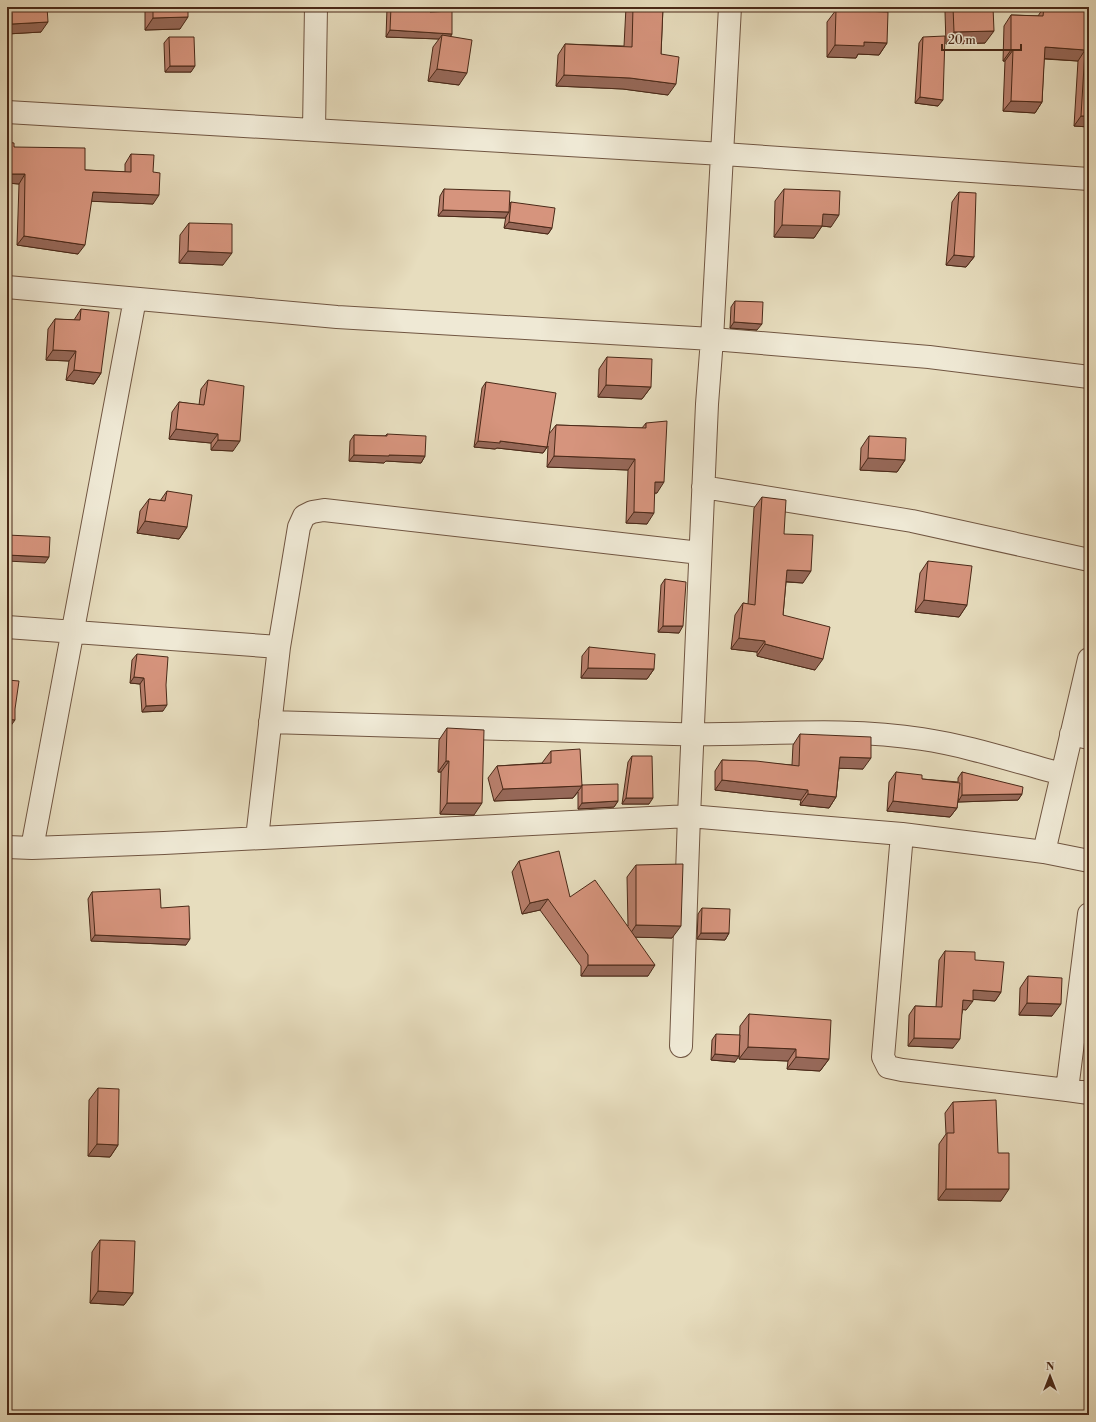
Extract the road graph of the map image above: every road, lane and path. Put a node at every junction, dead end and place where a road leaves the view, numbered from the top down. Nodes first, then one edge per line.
1 (316, 7) edge
2 (730, 7) edge
3 (7, 112) edge
4 (314, 129) junction
5 (723, 154) junction
6 (1089, 179) edge
7 (7, 287) edge
8 (135, 298) junction
9 (712, 339) junction
10 (1089, 377) edge
11 (703, 487) junction
12 (700, 553) junction
13 (1089, 560) edge
14 (7, 627) edge
15 (73, 632) junction
16 (279, 647) junction
17 (1089, 659) edge
18 (270, 722) junction
19 (693, 734) junction
20 (1080, 736) edge
21 (1062, 774) junction
22 (689, 816) junction
23 (902, 834) junction
24 (257, 838) junction
25 (7, 847) edge
26 (32, 848) junction
27 (1044, 852) junction
28 (1089, 861) edge
29 (1089, 914) edge
30 (681, 1046) dead end
31 (1067, 1090) junction
32 (1089, 1093) edge

1 - 4 street
2 - 5 street
3 - 4 street
4 - 5 street
5 - 6 street
5 - 9 street
7 - 8 street
8 - 9 street
8 - 15 street
9 - 10 street
9 - 11 street
11 - 12 street
11 - 13 street
12 - 16 street
12 - 19 street
14 - 15 street
15 - 16 street
15 - 26 street
16 - 18 street
17 - 20 street
18 - 19 street
18 - 24 street
19 - 21 street
19 - 22 street
20 - 21 street
21 - 27 street
22 - 23 street
22 - 24 street
22 - 30 street
23 - 27 street
23 - 31 street
24 - 26 street
25 - 26 street
27 - 28 street
29 - 31 street
31 - 32 street

